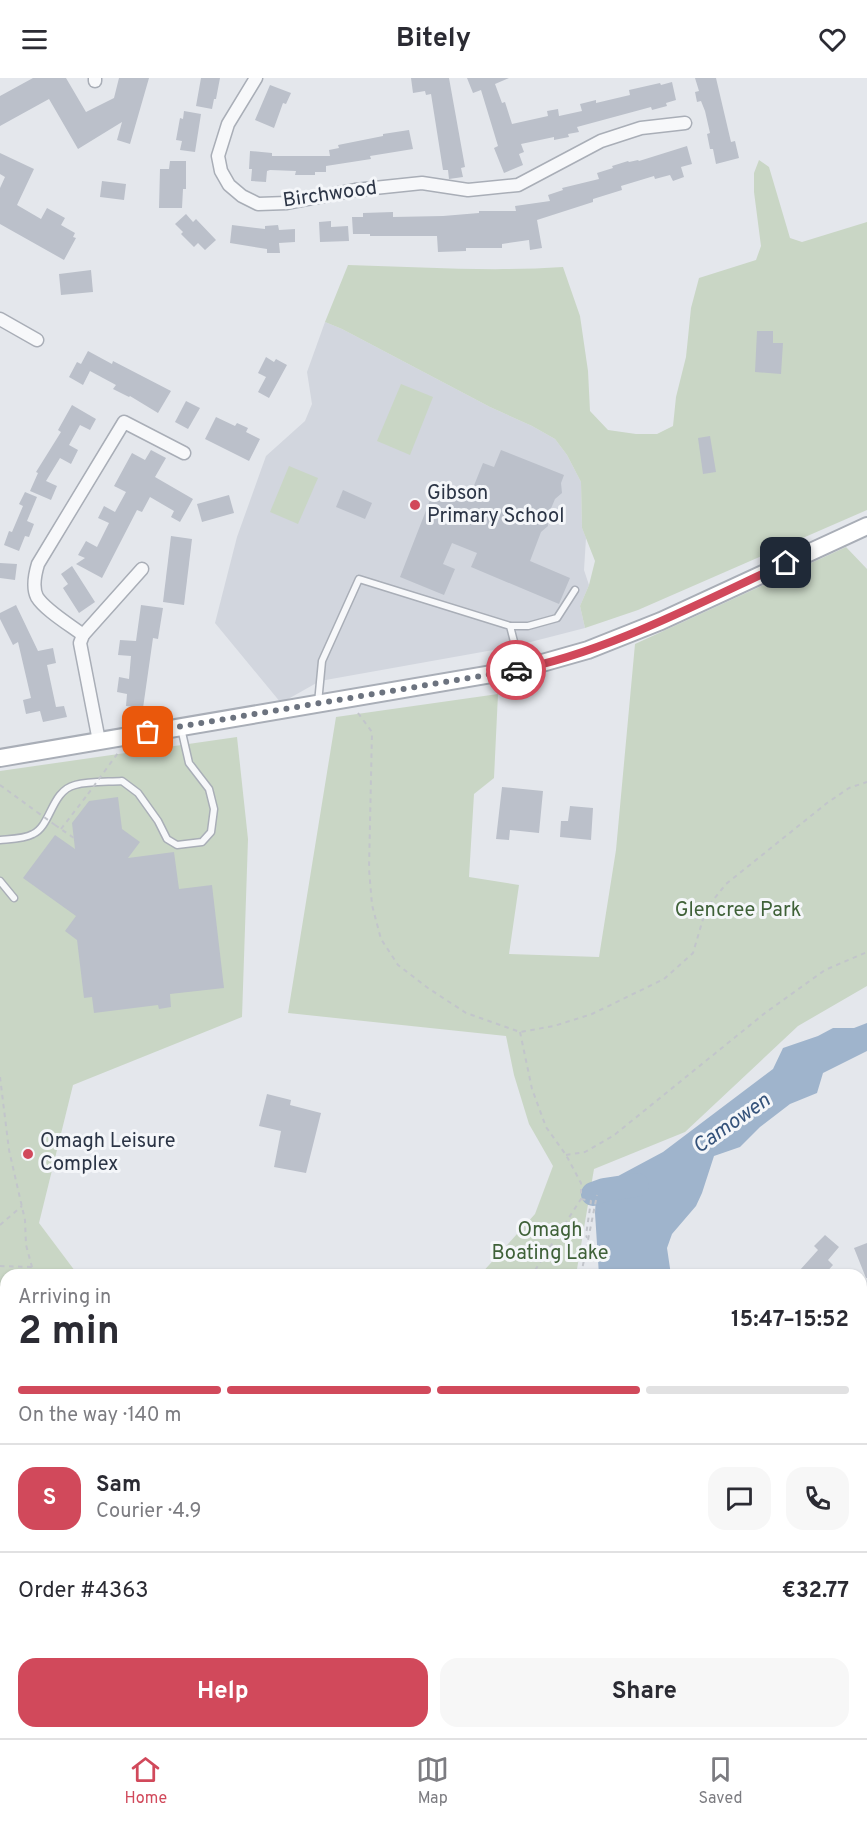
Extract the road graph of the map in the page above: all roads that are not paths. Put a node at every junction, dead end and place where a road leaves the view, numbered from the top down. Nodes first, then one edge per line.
1 (256, 78) edge
2 (685, 123) dead end
3 (0, 320) edge
4 (37, 340) dead end
5 (184, 453) dead end
6 (867, 527) edge
7 (142, 569) dead end
8 (575, 590) dead end
9 (510, 626) junction
10 (82, 635) junction
11 (521, 669) junction
12 (318, 704) junction
13 (180, 727) junction
14 (99, 741) junction
15 (0, 758) edge
16 (0, 840) edge
17 (0, 881) edge
18 (14, 898) dead end

1 - 2 street, Birchwood
3 - 4 street
5 - 10 street
6 - 11 street
7 - 10 street
8 - 9 lane
9 - 11 lane
9 - 12 lane
10 - 14 street
11 - 12 street
12 - 13 street
13 - 14 street
13 - 16 lane
14 - 15 street
17 - 18 lane

